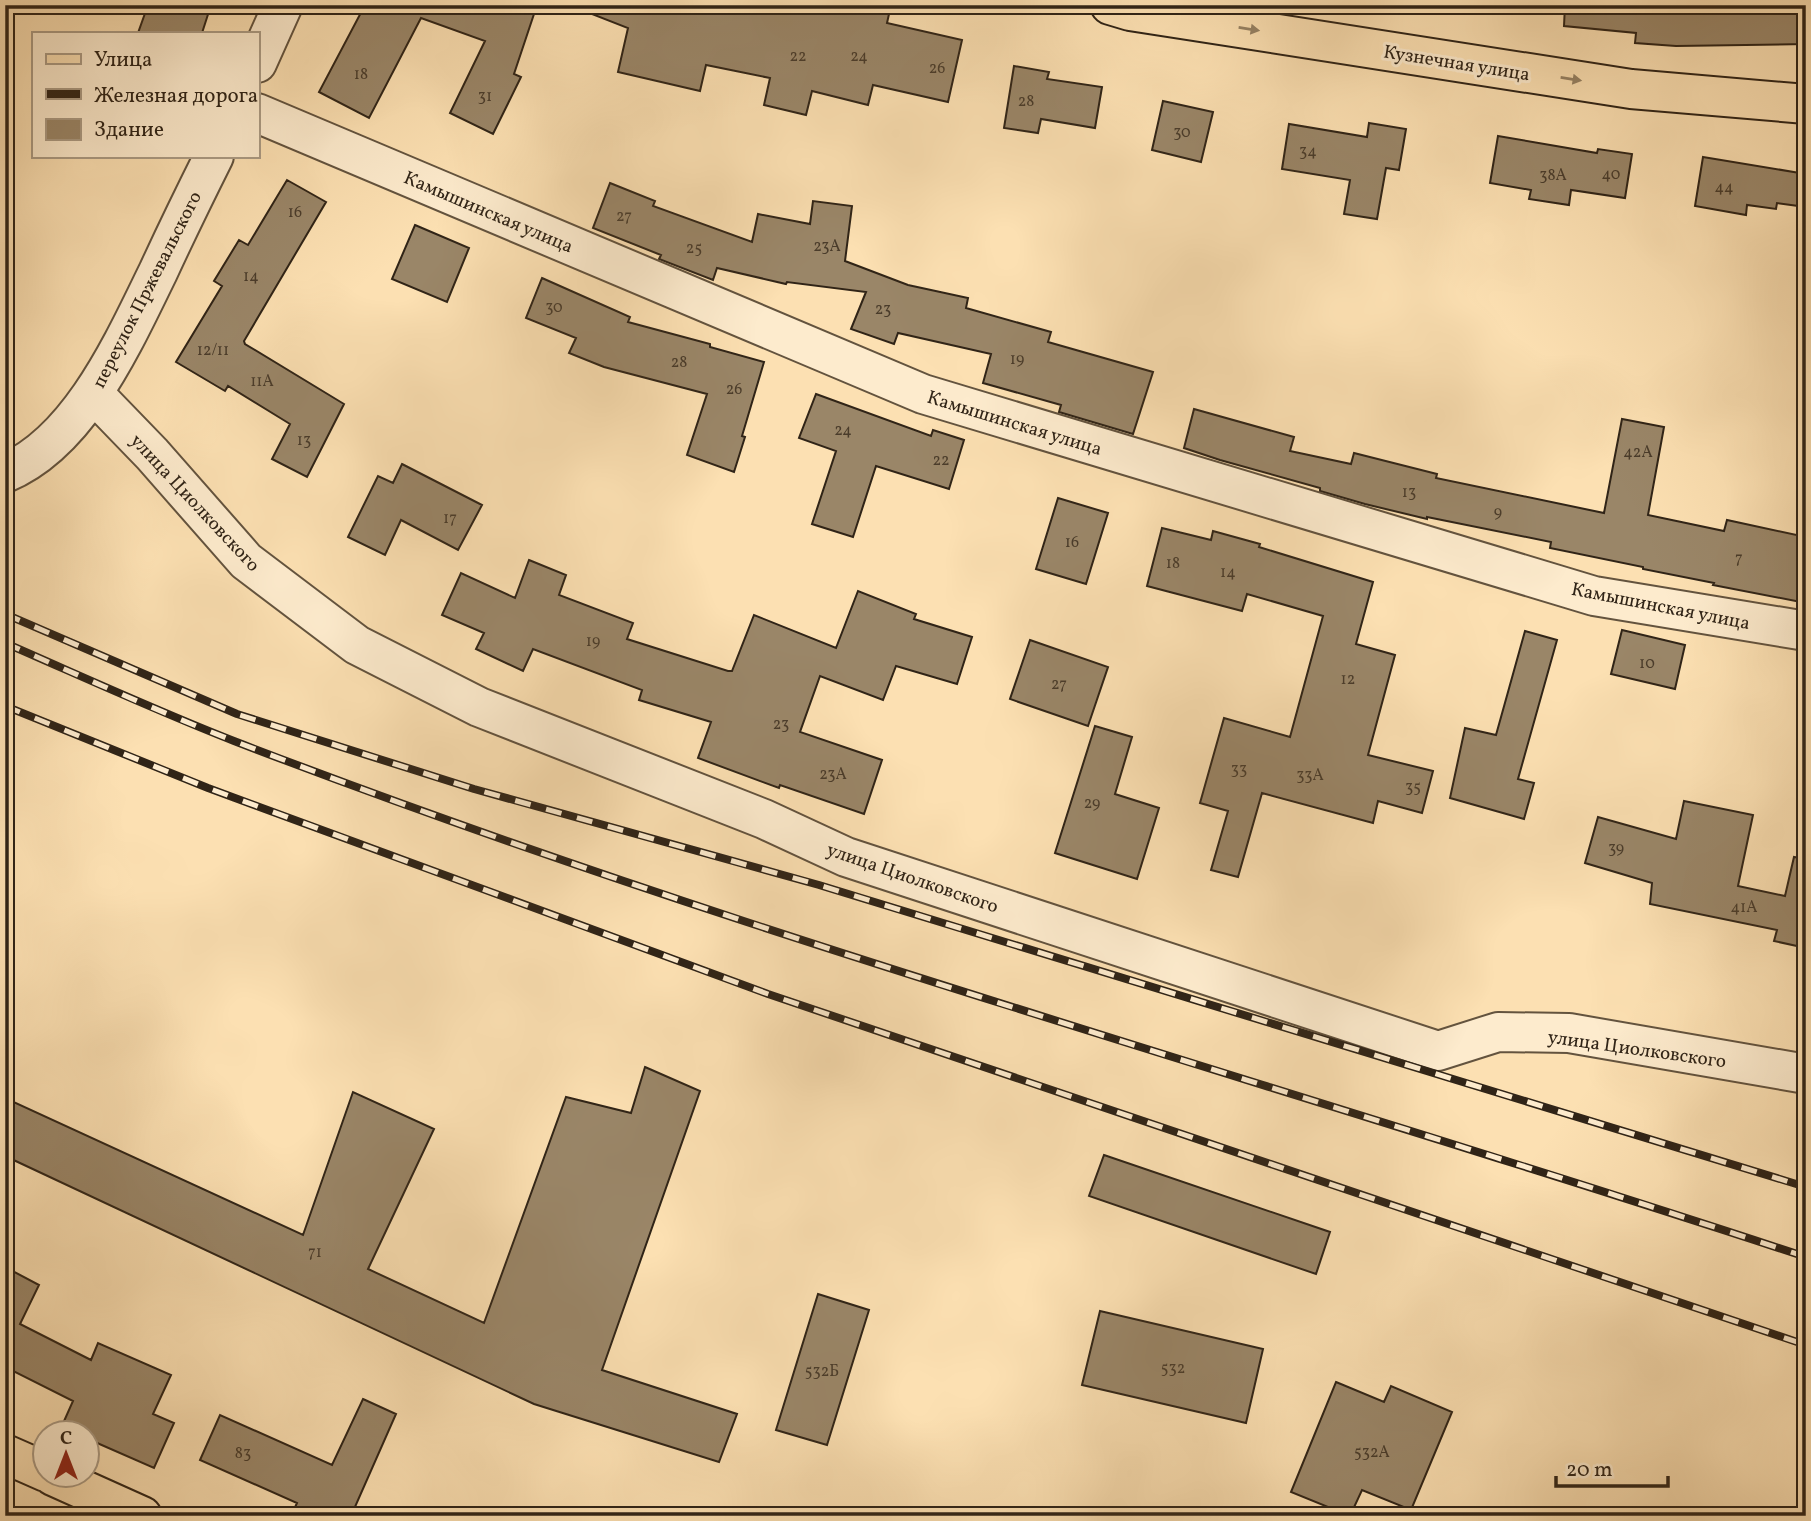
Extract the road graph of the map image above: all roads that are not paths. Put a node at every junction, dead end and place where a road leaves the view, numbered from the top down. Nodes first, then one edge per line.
1 (283, 5) edge
2 (1110, 5) edge
3 (259, 59) edge
4 (1806, 104) edge
5 (259, 114) edge
6 (213, 158) edge
7 (93, 393) junction
8 (7, 473) edge
9 (1806, 631) edge
10 (1806, 1074) edge
11 (5, 1454) edge
12 (32, 1466) edge
13 (86, 1490) edge
14 (142, 1516) edge

1 - 3 street
2 -> 4 main road, Кузнечная улица
5 - 9 street, Камышинская улица
6 - 7 street, переулок Пржевальского
7 - 8 street, переулок Пржевальского
7 - 10 street, улица Циолковского
11 - 12 main road
13 - 14 main road

